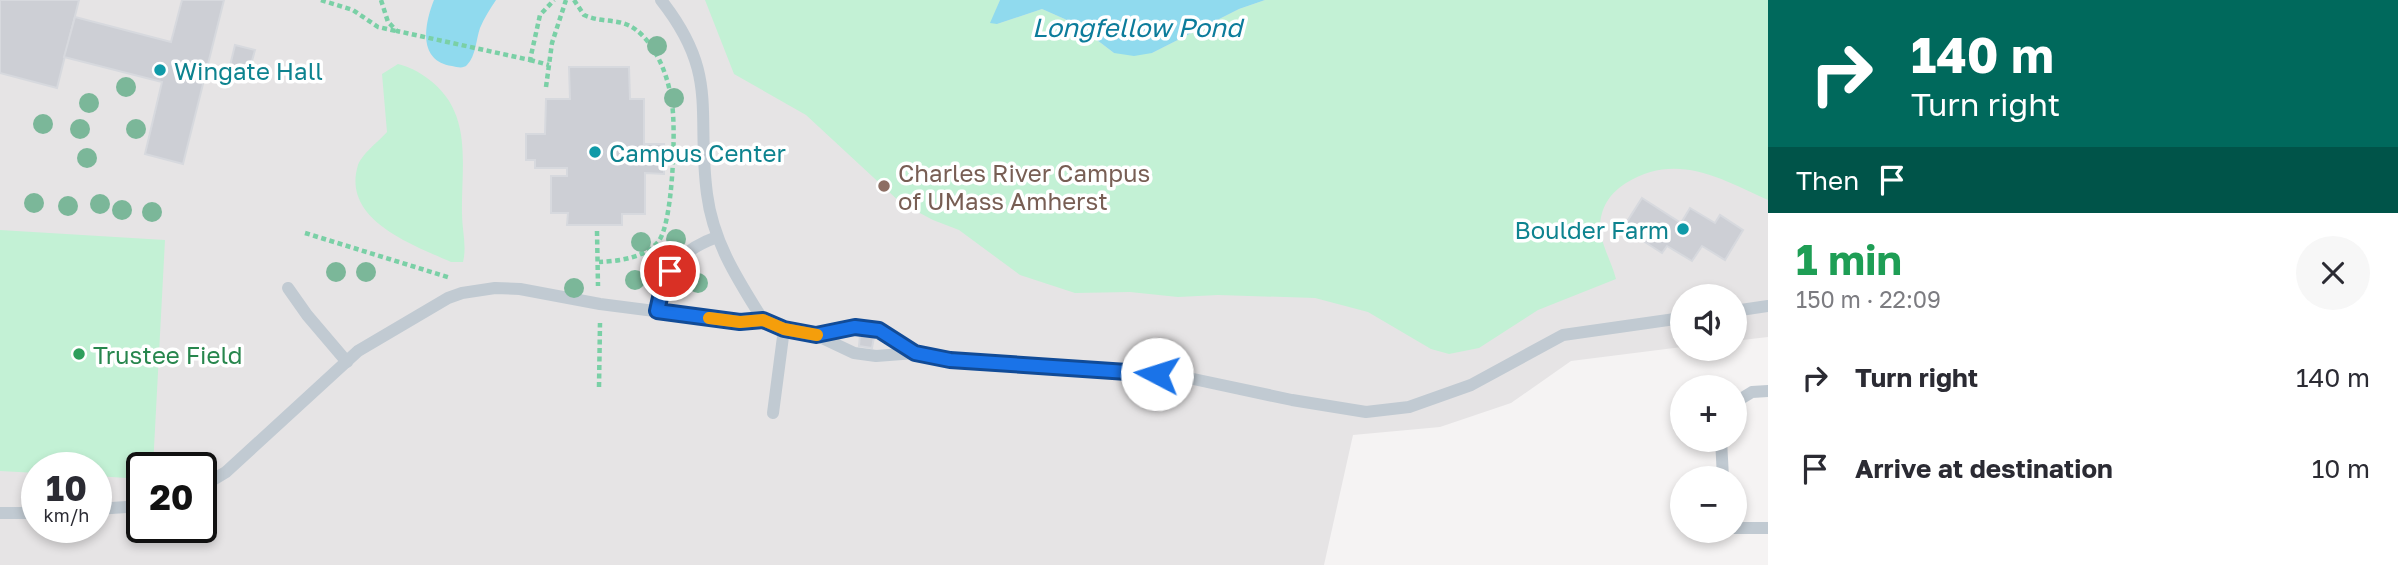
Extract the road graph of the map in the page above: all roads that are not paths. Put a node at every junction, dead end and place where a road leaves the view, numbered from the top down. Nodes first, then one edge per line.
1 (661, 0) edge
2 (718, 237) junction
3 (288, 288) dead end
4 (1768, 306) edge
5 (1747, 309) edge
6 (657, 311) junction
7 (763, 320) junction
8 (1670, 320) edge
9 (784, 329) junction
10 (816, 335) junction
11 (915, 353) junction
12 (347, 362) junction
13 (1768, 391) edge
14 (1747, 395) edge
15 (773, 413) dead end
16 (217, 477) edge
17 (0, 513) edge
18 (21, 513) edge
19 (1747, 528) edge
20 (1768, 528) edge

1 - 2 lane
2 - 6 lane
2 - 7 lane
3 - 12 lane
4 - 5 lane
6 - 7 lane
6 - 12 lane
7 - 9 lane
8 - 11 lane
9 - 10 lane
9 - 15 lane
10 - 11 lane
10 - 11 lane
12 - 16 lane
13 - 14 lane
17 - 18 lane
19 - 20 lane

